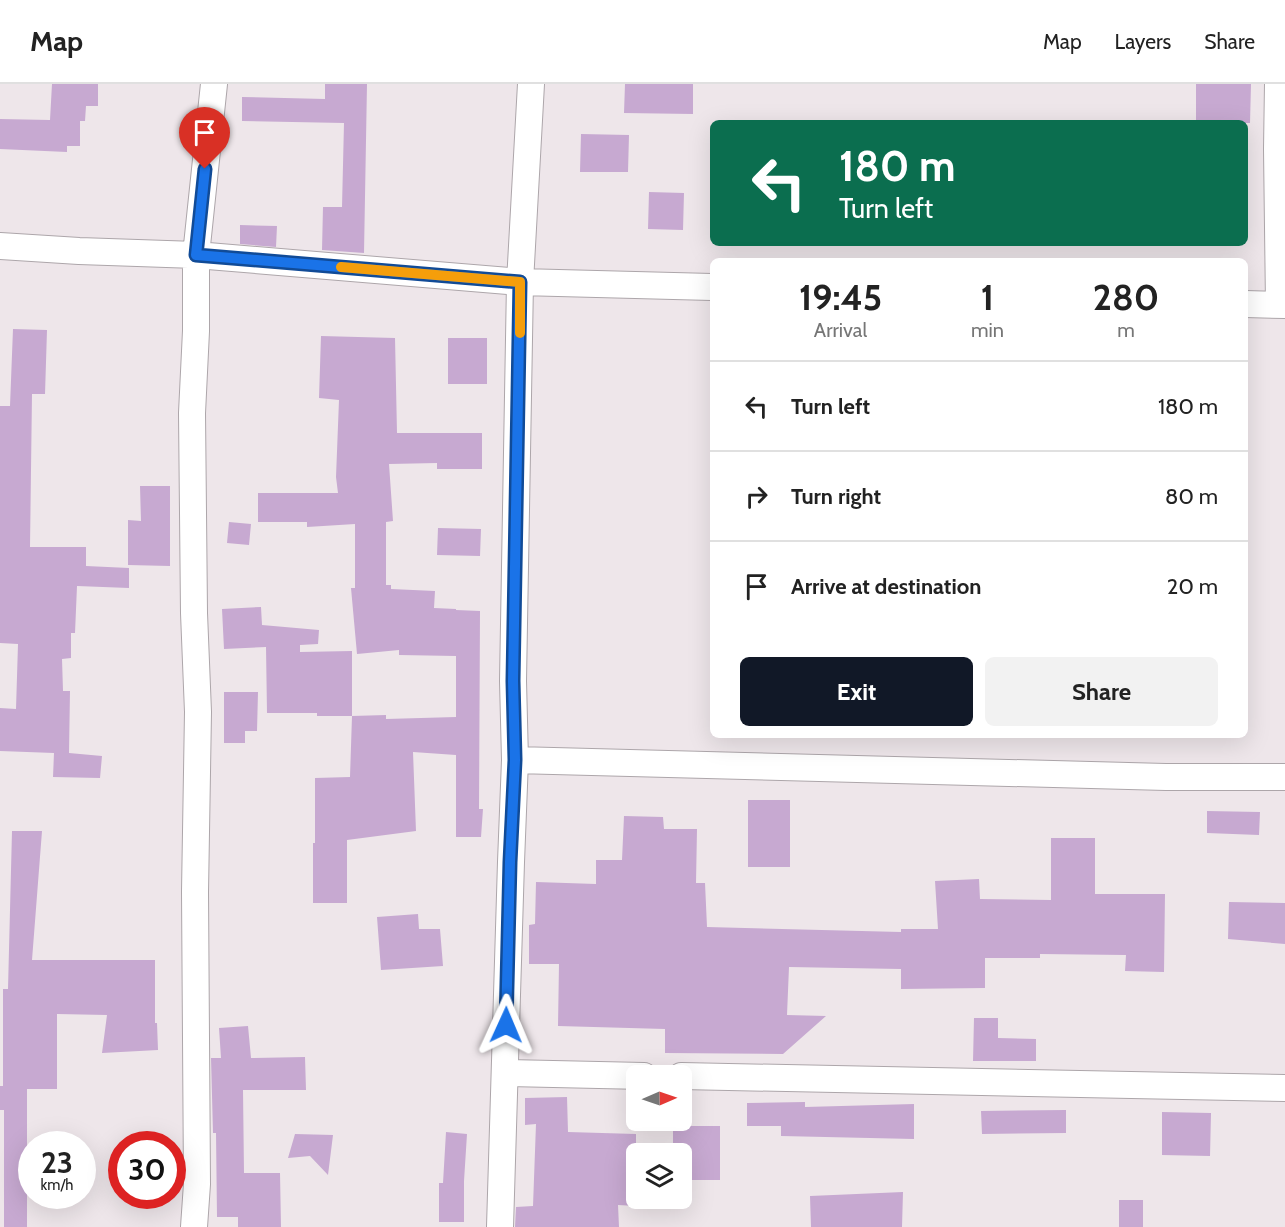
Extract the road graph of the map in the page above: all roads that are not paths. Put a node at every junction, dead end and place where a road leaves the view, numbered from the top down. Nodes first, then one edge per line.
1 (214, 84) edge
2 (531, 84) edge
3 (1278, 84) edge
4 (0, 246) edge
5 (196, 255) junction
6 (520, 282) junction
7 (710, 287) edge
8 (1248, 303) edge
9 (1282, 305) edge
10 (515, 760) junction
11 (1285, 777) edge
12 (505, 1073) junction
13 (626, 1076) edge
14 (692, 1076) edge
15 (1285, 1088) edge
16 (194, 1227) edge
17 (500, 1227) edge

1 - 5 street
2 - 6 street
3 - 9 street
4 - 5 street
5 - 6 street
5 - 16 street
6 - 7 street
6 - 10 street
8 - 9 street
10 - 11 street
10 - 12 street
12 - 13 street
12 - 17 street
14 - 15 street

